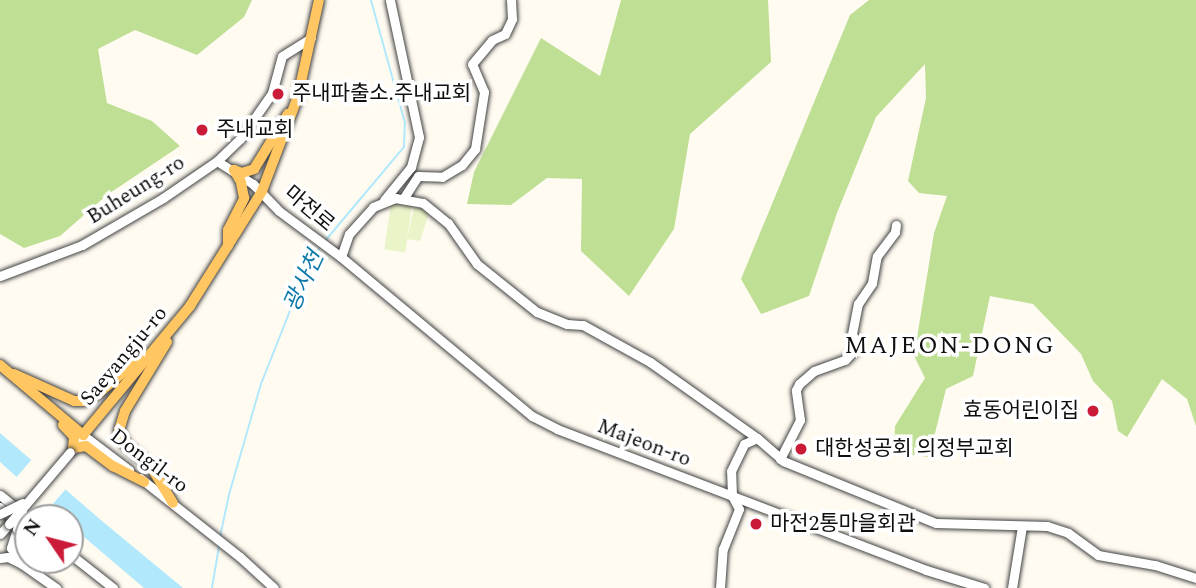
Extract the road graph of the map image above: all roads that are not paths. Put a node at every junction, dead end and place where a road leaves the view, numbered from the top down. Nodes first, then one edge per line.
1 (319, 0) edge
2 (390, 0) edge
3 (511, 0) edge
4 (312, 37) junction
5 (298, 96) junction
6 (217, 161) junction
7 (234, 170) junction
8 (262, 191) junction
9 (403, 199) junction
10 (384, 200) junction
11 (896, 225) dead end
12 (228, 248) junction
13 (338, 255) junction
14 (0, 276) edge
15 (177, 322) junction
16 (149, 355) junction
17 (4, 368) edge
18 (29, 391) junction
19 (83, 435) junction
20 (757, 438) junction
21 (72, 450) junction
22 (780, 459) junction
23 (145, 482) junction
24 (0, 495) edge
25 (732, 496) junction
26 (26, 503) junction
27 (173, 503) junction
28 (14, 506) edge
29 (0, 507) edge
30 (0, 514) edge
31 (14, 520) edge
32 (1022, 526) junction
33 (13, 527) junction
34 (0, 534) edge
35 (14, 552) edge
36 (84, 565) edge
37 (36, 574) edge
38 (1196, 578) edge
39 (56, 588) edge
40 (113, 588) edge
41 (274, 588) edge
42 (720, 588) edge
43 (984, 588) edge
44 (1012, 588) edge

1 - 4 main road
2 - 10 street
3 - 9 street
4 - 5 main road
4 - 6 street, Buheung-ro
5 - 7 main road
5 - 8 main road
6 - 7 street
6 - 14 street, Buheung-ro
7 - 8 street
7 - 12 main road
8 - 12 main road, Saeyangju-ro
8 - 13 street, 마전로
9 - 10 street
9 - 20 street
10 - 13 street
11 - 22 street
12 - 15 main road, Saeyangju-ro
13 - 25 street, Majeon-ro
15 - 16 main road, Saeyangju-ro
15 - 27 main road
16 - 17 main road
16 - 19 main road, Saeyangju-ro
17 - 18 main road, Dongil-ro
18 - 19 main road, Dongil-ro
18 - 21 main road
19 - 21 street, Saeyangju-ro
19 - 23 street, Dongil-ro
20 - 22 street
20 - 25 street
21 - 23 main road
21 - 26 street, Saeyangju-ro, bridge
22 - 32 street
23 - 27 street, Dongil-ro
24 - 28 street
25 - 42 street
25 - 43 street, Majeon-ro
26 - 30 street, bridge
26 - 33 street, Saeyangju-ro, bridge
27 - 41 street, Dongil-ro
29 - 31 street
32 - 38 street
32 - 44 street
33 - 34 street, Saeyangju-ro
33 - 35 street
36 - 40 street
37 - 39 street

